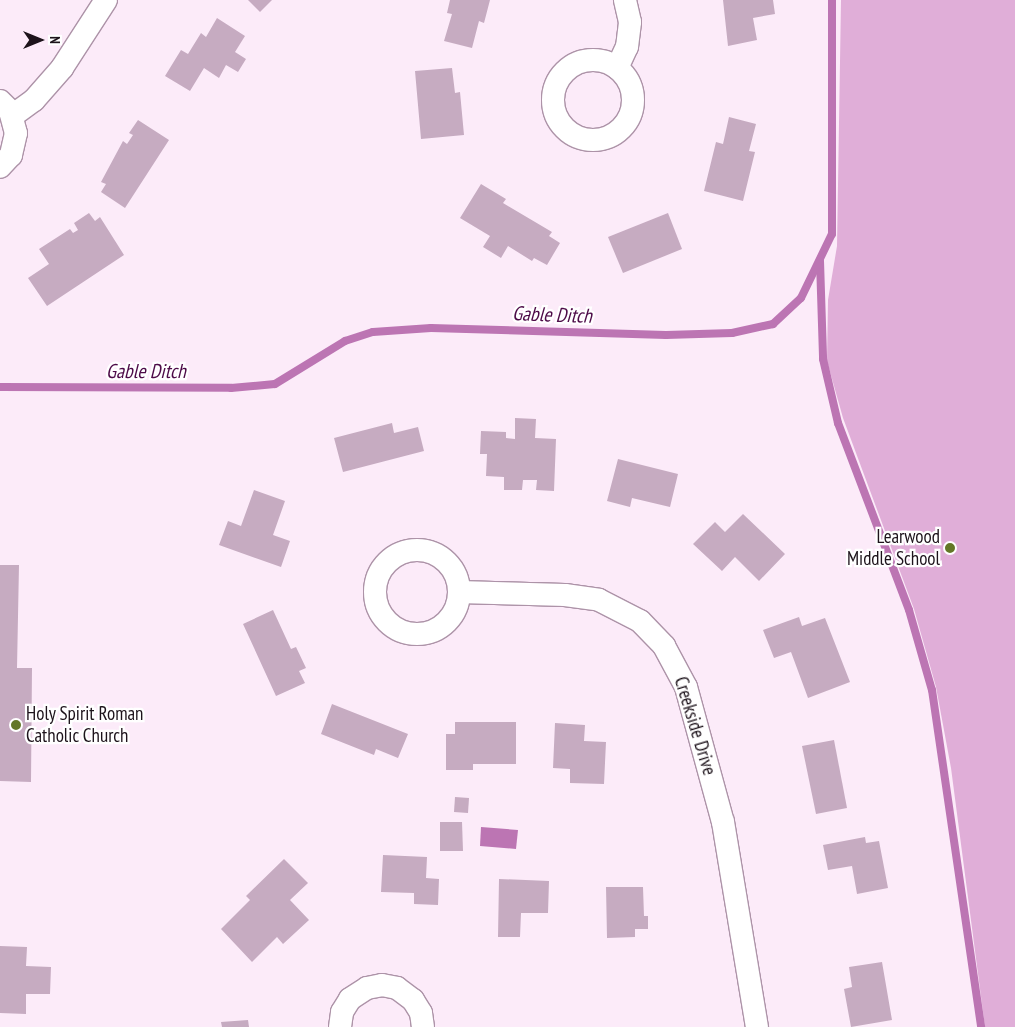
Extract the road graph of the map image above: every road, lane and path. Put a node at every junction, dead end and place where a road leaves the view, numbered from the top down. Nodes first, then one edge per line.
1 (106, 0) edge
2 (625, 0) edge
3 (617, 68) dead end
4 (6, 109) edge
5 (0, 167) edge
6 (459, 592) dead end
7 (340, 1027) edge
8 (423, 1027) edge
9 (757, 1027) edge

1 - 4 street
2 - 3 street
4 - 5 street
6 - 9 street, Creekside Drive
7 - 8 street

